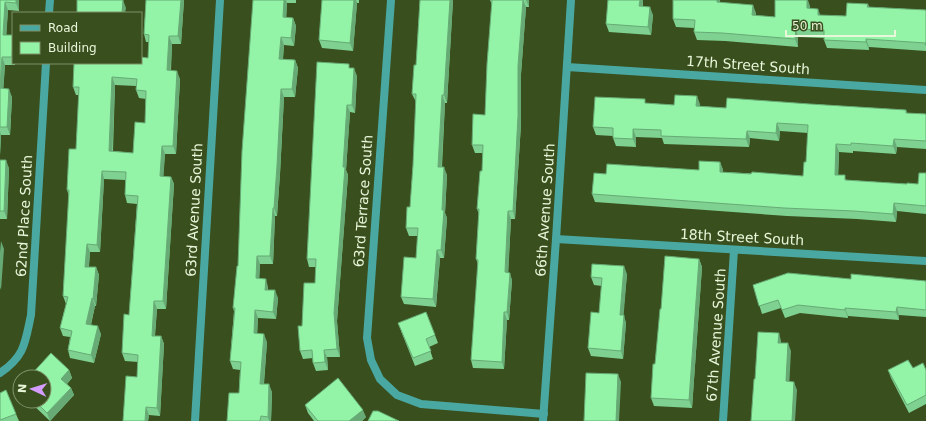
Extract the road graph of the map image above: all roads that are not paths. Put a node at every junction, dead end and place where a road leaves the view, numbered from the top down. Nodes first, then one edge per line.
1 (50, 0) edge
2 (220, 0) edge
3 (390, 0) edge
4 (571, 0) edge
5 (49, 12) edge
6 (46, 64) edge
7 (568, 67) junction
8 (926, 90) edge
9 (556, 239) junction
10 (734, 250) junction
11 (926, 261) edge
12 (0, 373) edge
13 (544, 418) edge
14 (195, 421) edge
15 (723, 421) edge

1 - 5 street
2 - 14 street, 63rd Avenue South
3 - 13 street, 63rd Terrace South
4 - 7 street, 66th Avenue South
6 - 12 street, 62nd Place South
7 - 8 street, 17th Street South
7 - 9 street, 66th Avenue South
9 - 10 street, 18th Street South
9 - 13 street, 66th Avenue South
10 - 11 street, 18th Street South
10 - 15 street, 67th Avenue South

